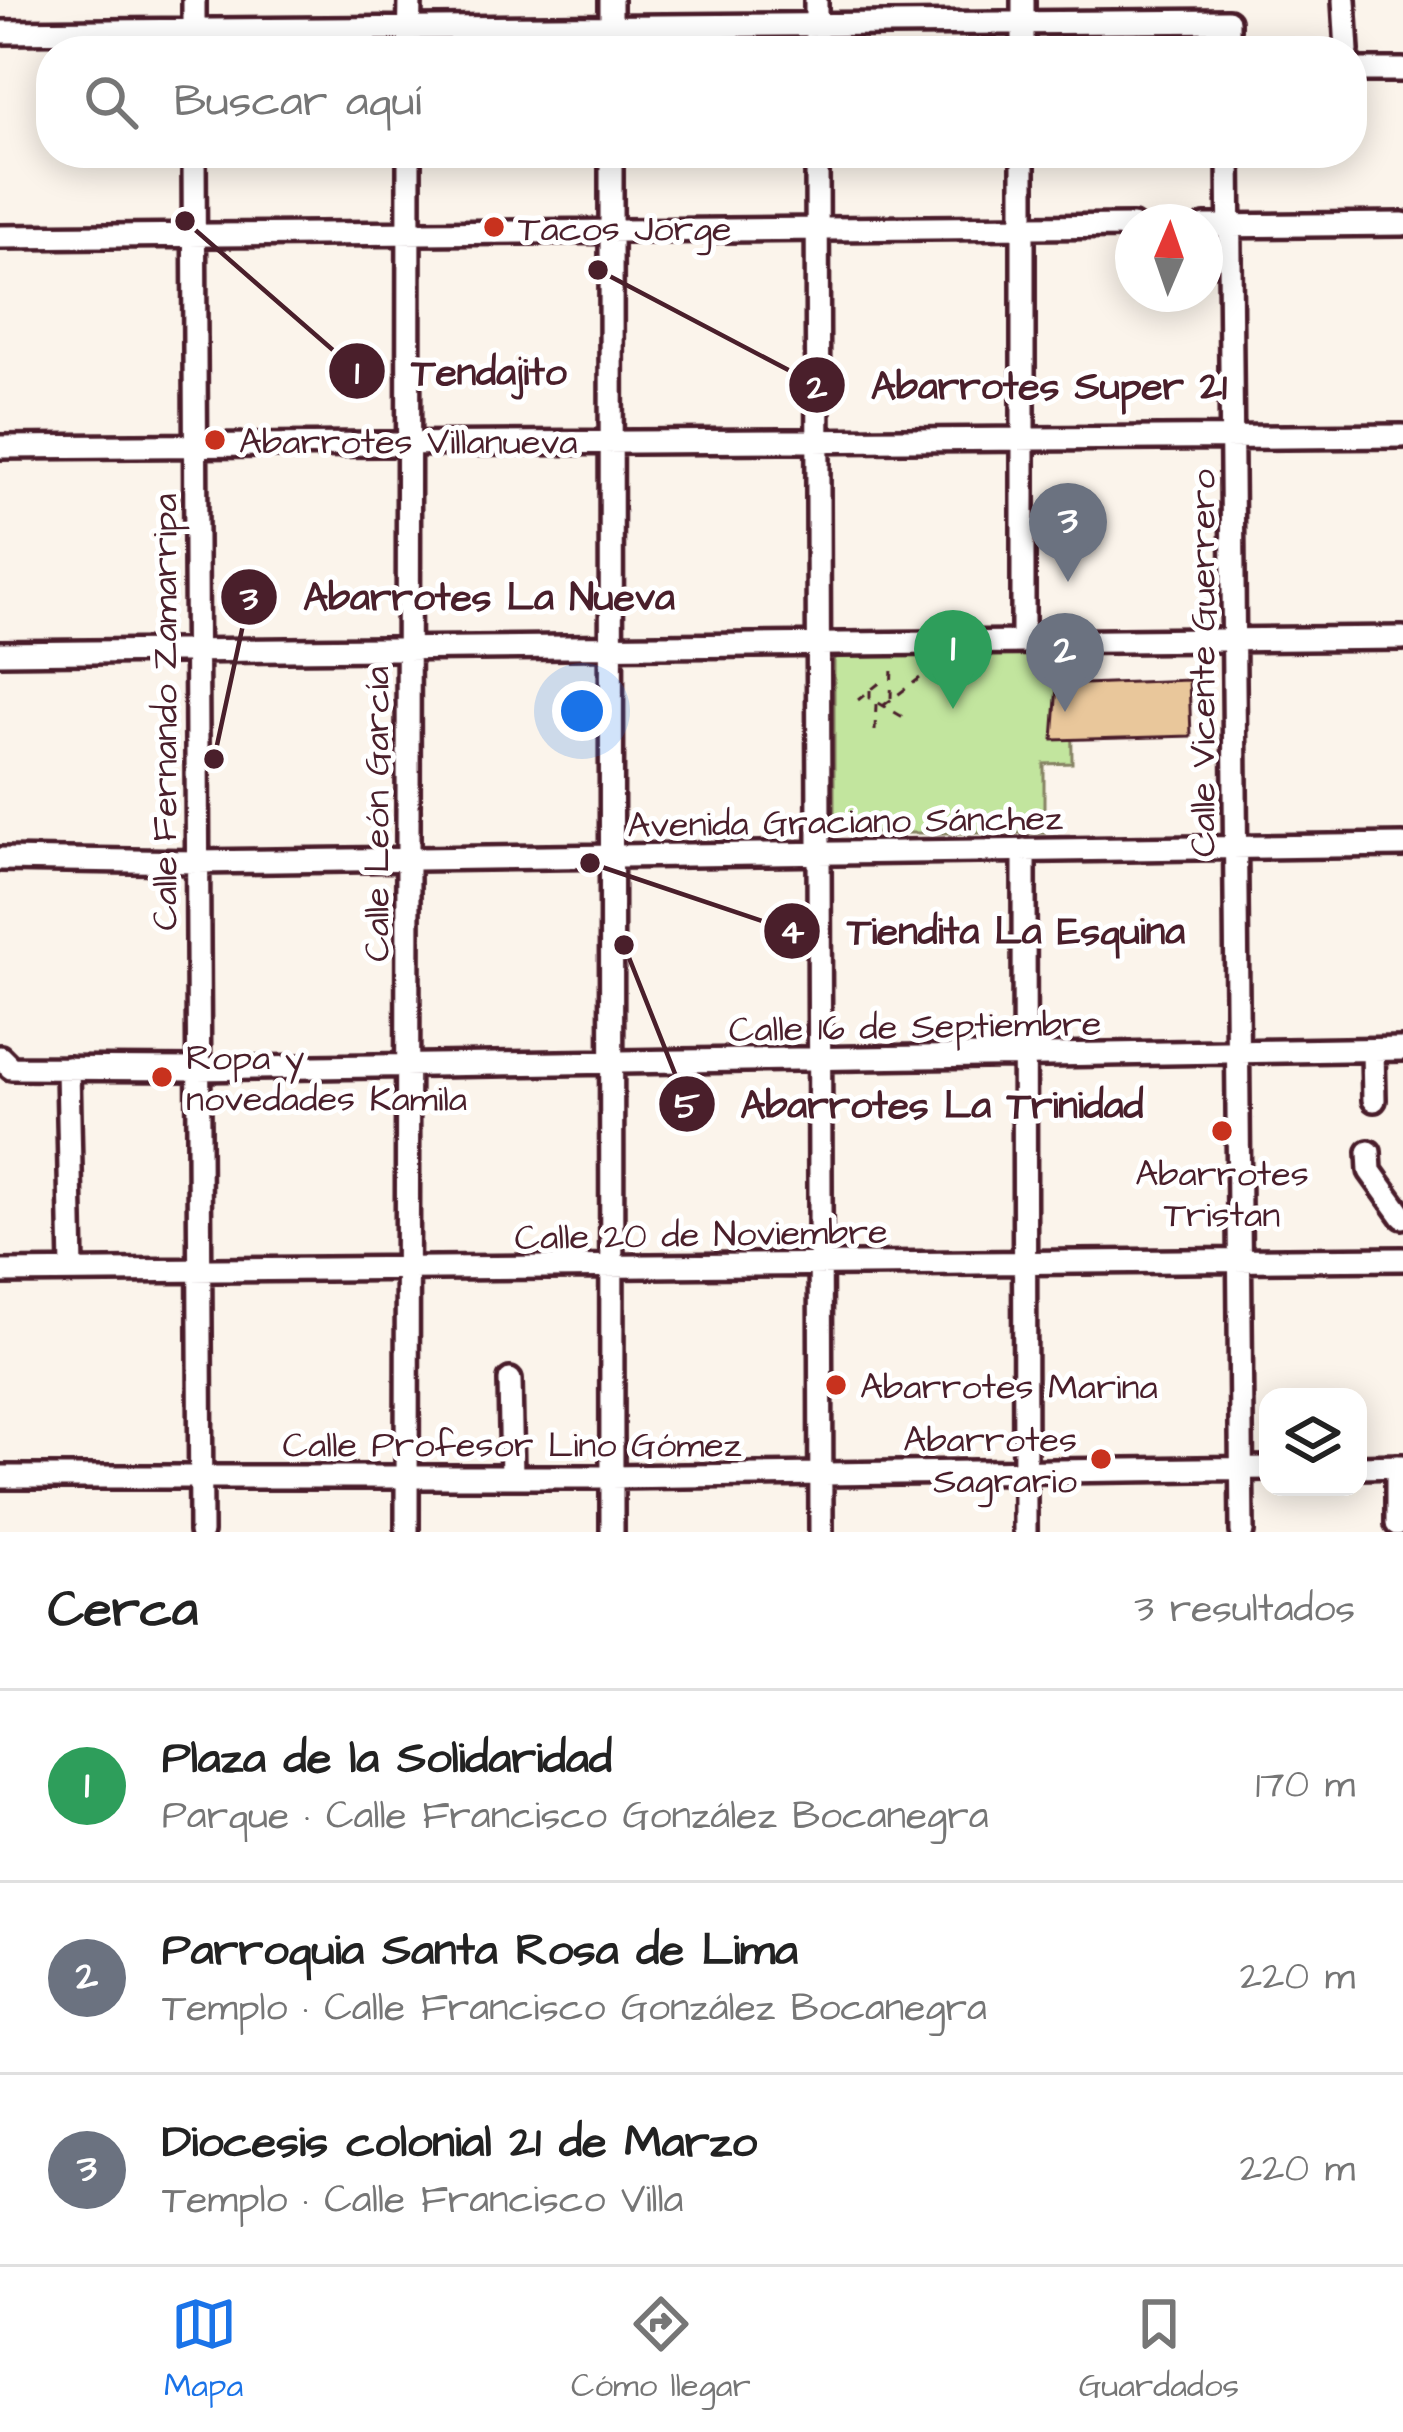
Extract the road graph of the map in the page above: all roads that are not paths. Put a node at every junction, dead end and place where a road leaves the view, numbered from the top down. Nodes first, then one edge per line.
1 (194, 0) edge
2 (410, 0) edge
3 (611, 0) edge
4 (816, 0) edge
5 (1344, 0) edge
6 (1024, 11) edge
7 (816, 25) junction
8 (611, 26) junction
9 (0, 32) edge
10 (97, 36) edge
11 (194, 36) edge
12 (410, 36) edge
13 (467, 36) edge
14 (611, 36) edge
15 (816, 36) edge
16 (1228, 36) edge
17 (1347, 36) edge
18 (1367, 70) edge
19 (1403, 70) edge
20 (194, 168) edge
21 (409, 168) edge
22 (611, 168) edge
23 (817, 168) edge
24 (1023, 168) edge
25 (1229, 168) edge
26 (1403, 224) edge
27 (1223, 225) edge
28 (1230, 225) junction
29 (1115, 226) edge
30 (1023, 228) junction
31 (817, 230) junction
32 (611, 231) junction
33 (409, 233) junction
34 (194, 235) junction
35 (0, 237) edge
36 (1403, 436) edge
37 (1234, 437) junction
38 (1024, 439) junction
39 (820, 440) junction
40 (614, 442) junction
41 (409, 443) junction
42 (195, 445) junction
43 (0, 446) edge
44 (1403, 638) edge
45 (1234, 639) junction
46 (1023, 643) junction
47 (819, 644) junction
48 (613, 646) junction
49 (408, 649) junction
50 (196, 651) junction
51 (0, 653) edge
52 (1403, 845) edge
53 (1234, 848) junction
54 (1024, 850) junction
55 (820, 853) junction
56 (613, 856) junction
57 (0, 859) edge
58 (408, 859) junction
59 (197, 862) junction
60 (1403, 1049) edge
61 (1373, 1050) junction
62 (1238, 1052) junction
63 (1024, 1055) junction
64 (0, 1058) edge
65 (821, 1060) junction
66 (614, 1063) junction
67 (407, 1065) junction
68 (68, 1068) junction
69 (198, 1069) junction
70 (1374, 1100) dead end
71 (1369, 1152) dead end
72 (1403, 1217) edge
73 (1403, 1259) edge
74 (1239, 1260) junction
75 (1025, 1263) junction
76 (822, 1264) junction
77 (614, 1267) junction
78 (407, 1268) junction
79 (199, 1270) junction
80 (72, 1271) junction
81 (0, 1272) edge
82 (510, 1380) dead end
83 (1400, 1466) edge
84 (1367, 1467) edge
85 (1241, 1468) junction
86 (1259, 1468) edge
87 (1025, 1472) junction
88 (820, 1473) junction
89 (406, 1476) junction
90 (512, 1476) junction
91 (611, 1477) junction
92 (0, 1478) edge
93 (200, 1478) junction
94 (1396, 1524) dead end
95 (201, 1532) edge
96 (407, 1532) edge
97 (612, 1532) edge
98 (821, 1532) edge
99 (1025, 1532) edge
100 (1242, 1532) edge

1 - 11 street
2 - 12 street
3 - 8 street
4 - 7 street
5 - 17 street
6 - 7 street
6 - 16 street
7 - 8 street
7 - 15 street
8 - 13 street
8 - 14 street
9 - 10 street
18 - 19 street
20 - 34 street, Calle Fernando Zamarripa
21 - 33 street, Calle León García
22 - 32 street
23 - 31 street
24 - 30 street
25 - 28 street, Calle Vicente Guerrero
26 - 28 street
27 - 28 street
28 - 37 street, Calle Vicente Guerrero
29 - 30 street
30 - 31 street
30 - 38 street
31 - 32 street
31 - 39 street
32 - 33 street
32 - 40 street
33 - 34 street
33 - 41 street, Calle León García
34 - 35 street
34 - 42 street, Calle Fernando Zamarripa
36 - 37 street
37 - 38 street
37 - 45 street, Calle Vicente Guerrero
38 - 39 street
38 - 46 street
39 - 40 street
39 - 47 street
40 - 41 street
40 - 48 street
41 - 42 street
41 - 49 street, Calle León García
42 - 43 street
42 - 50 street, Calle Fernando Zamarripa
44 - 45 street
45 - 46 street
45 - 53 street, Calle Vicente Guerrero
46 - 47 street
47 - 48 street
47 - 55 street
48 - 49 street
48 - 56 street
49 - 50 street
49 - 58 street, Calle León García
50 - 51 street
50 - 59 street, Calle Fernando Zamarripa
52 - 53 street, Avenida Graciano Sánchez
53 - 54 street, Avenida Graciano Sánchez
53 - 62 street, Calle Vicente Guerrero
54 - 55 street, Avenida Graciano Sánchez
54 - 63 street
55 - 56 street, Avenida Graciano Sánchez
55 - 65 street
56 - 58 street, Avenida Graciano Sánchez
56 - 66 street
57 - 59 street, Avenida Graciano Sánchez
58 - 59 street, Avenida Graciano Sánchez
58 - 67 street, Calle León García
59 - 69 street, Calle Fernando Zamarripa
60 - 61 street, Calle 16 de Septiembre
61 - 62 street, Calle 16 de Septiembre
61 - 70 street
62 - 63 street, Calle 16 de Septiembre
62 - 74 street, Calle Vicente Guerrero
63 - 65 street, Calle 16 de Septiembre
63 - 75 street
64 - 68 street, Calle 16 de Septiembre
65 - 66 street, Calle 16 de Septiembre
65 - 76 street
66 - 67 street, Calle 16 de Septiembre
66 - 77 street
67 - 69 street, Calle 16 de Septiembre
67 - 78 street, Calle León García
68 - 69 street, Calle 16 de Septiembre
68 - 80 street
69 - 79 street, Calle Fernando Zamarripa
71 - 72 street
73 - 74 street, Calle 20 de Noviembre
74 - 75 street, Calle 20 de Noviembre
74 - 85 street, Calle Vicente Guerrero
75 - 76 street, Calle 20 de Noviembre
75 - 87 street
76 - 77 street, Calle 20 de Noviembre
76 - 88 street
77 - 78 street, Calle 20 de Noviembre
77 - 91 street
78 - 79 street, Calle 20 de Noviembre
78 - 89 street, Calle León García
79 - 80 street, Calle 20 de Noviembre
79 - 93 street, Calle Fernando Zamarripa
80 - 81 street, Calle 20 de Noviembre
82 - 90 street
83 - 84 street
83 - 94 street
85 - 86 street, Calle Profesor Lino Gómez
85 - 87 street, Calle Profesor Lino Gómez
85 - 100 street, Calle Vicente Guerrero
87 - 88 street, Calle Profesor Lino Gómez
87 - 99 street
88 - 91 street, Calle Profesor Lino Gómez
88 - 98 street
89 - 90 street, Calle Profesor Lino Gómez
89 - 93 street, Calle Profesor Lino Gómez
89 - 96 street, Calle León García
90 - 91 street, Calle Profesor Lino Gómez
91 - 97 street
92 - 93 street, Calle Profesor Lino Gómez
93 - 95 street, Calle Fernando Zamarripa

